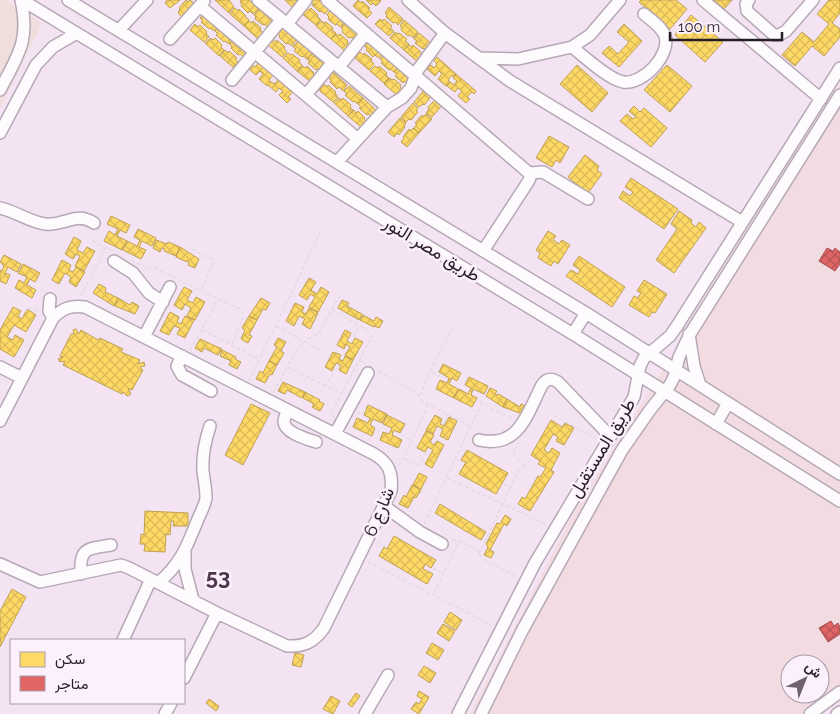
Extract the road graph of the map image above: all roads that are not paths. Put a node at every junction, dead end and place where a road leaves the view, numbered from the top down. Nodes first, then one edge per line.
1 (22, 0) edge
2 (68, 0) edge
3 (146, 0) edge
4 (258, 0) edge
5 (306, 0) edge
6 (327, 0) edge
7 (408, 0) edge
8 (620, 0) edge
9 (703, 0) edge
10 (749, 0) edge
11 (813, 0) edge
12 (202, 3) edge
13 (644, 14) dead end
14 (284, 22) junction
15 (760, 23) junction
16 (119, 30) junction
17 (77, 33) junction
18 (366, 33) junction
19 (445, 33) junction
20 (747, 38) junction
21 (170, 39) dead end
22 (572, 47) junction
23 (255, 52) junction
24 (18, 56) junction
25 (479, 58) junction
26 (518, 59) junction
27 (336, 65) junction
28 (36, 66) junction
29 (840, 68) edge
30 (416, 75) junction
31 (232, 80) dead end
32 (510, 81) junction
33 (0, 90) edge
34 (840, 94) edge
35 (306, 95) junction
36 (820, 99) junction
37 (387, 107) junction
38 (0, 133) edge
39 (358, 139) junction
40 (337, 162) junction
41 (529, 173) junction
42 (588, 199) dead end
43 (0, 208) edge
44 (94, 222) dead end
45 (742, 222) junction
46 (483, 251) junction
47 (114, 256) road end
48 (170, 287) dead end
49 (50, 299) dead end
50 (163, 302) junction
51 (586, 313) junction
52 (53, 318) junction
53 (677, 326) junction
54 (573, 334) junction
55 (690, 334) junction
56 (144, 336) junction
57 (650, 352) junction
58 (184, 357) junction
59 (0, 367) edge
60 (676, 369) junction
61 (372, 370) road end
62 (638, 375) junction
63 (22, 378) junction
64 (700, 385) junction
65 (211, 391) dead end
66 (665, 391) junction
67 (728, 403) junction
68 (288, 410) junction
69 (625, 412) junction
70 (0, 421) edge
71 (641, 422) junction
72 (716, 424) junction
73 (210, 426) dead end
74 (336, 434) junction
75 (479, 440) dead end
76 (607, 440) junction
77 (316, 442) dead end
78 (840, 474) edge
79 (840, 501) edge
80 (384, 506) junction
81 (442, 544) road end
82 (111, 545) dead end
83 (185, 553) junction
84 (1, 569) edge
85 (81, 574) junction
86 (155, 581) junction
87 (193, 600) junction
88 (217, 613) junction
89 (124, 639) edge
90 (388, 674) dead end
91 (185, 676) edge
92 (840, 692) edge
93 (365, 714) edge
94 (458, 714) edge
95 (481, 714) edge
96 (810, 714) edge

1 - 17 street, طريق مصر النور
1 - 24 street
2 - 16 street, طريق مصر النور
3 - 16 street
4 - 14 street
5 - 14 street
6 - 18 street
7 - 19 street
8 - 22 street
9 - 20 street
10 - 15 street
11 - 15 street
12 - 21 street
12 - 23 street
13 - 22 street
14 - 23 street
14 - 27 street
15 - 20 street
16 - 40 street, طريق مصر النور
17 - 28 street
17 - 54 street, طريق مصر النور
18 - 27 street
18 - 30 street
19 - 25 street
19 - 30 street
20 - 36 street
22 - 26 street
23 - 31 street
23 - 35 street
24 - 28 street
24 - 33 street
25 - 26 street
25 - 32 street
26 - 32 street
27 - 35 street
27 - 37 street
28 - 38 street
29 - 36 street, طريق المستقبل
30 - 37 street
30 - 41 street
32 - 45 street
34 - 55 street, طريق المستقبل
35 - 39 street
36 - 45 street, طريق المستقبل
37 - 39 street
39 - 40 street
40 - 46 street, طريق مصر النور
41 - 42 street
41 - 46 street
43 - 44 street
45 - 53 street, طريق المستقبل
46 - 51 street, طريق مصر النور
47 - 50 street
48 - 50 street
49 - 52 street
50 - 56 street
51 - 54 street
51 - 57 street, طريق مصر النور
52 - 56 street, شارع 6
52 - 63 street
53 - 55 street
53 - 57 street, طريق المستقبل
54 - 62 street, طريق مصر النور
55 - 60 street, طريق المستقبل
55 - 64 street
56 - 58 street, شارع 6
57 - 60 street, طريق مصر النور
57 - 62 street, طريق المستقبل
58 - 65 street
58 - 68 street, شارع 6
59 - 63 street
60 - 64 street, طريق مصر النور
60 - 66 street, طريق المستقبل
61 - 74 street
62 - 66 street, طريق مصر النور
62 - 69 street, طريق المستقبل
63 - 70 street
64 - 67 street, طريق مصر النور
66 - 71 street, طريق المستقبل
66 - 72 street, طريق مصر النور
67 - 72 street
67 - 78 street, طريق مصر النور
68 - 74 street, شارع 6
68 - 77 street
69 - 71 street
69 - 76 street, طريق المستقبل
71 - 95 street, طريق المستقبل
72 - 79 street, طريق مصر النور
73 - 83 street
74 - 80 street, شارع 6
75 - 76 street
76 - 94 street, طريق المستقبل
80 - 81 street
80 - 88 street, شارع 6
82 - 85 street
83 - 86 street
83 - 87 street
84 - 85 street, شارع 6
85 - 86 street, شارع 6
86 - 87 street, شارع 6
86 - 89 street
87 - 88 street, شارع 6
88 - 91 street
90 - 93 street
92 - 96 street

